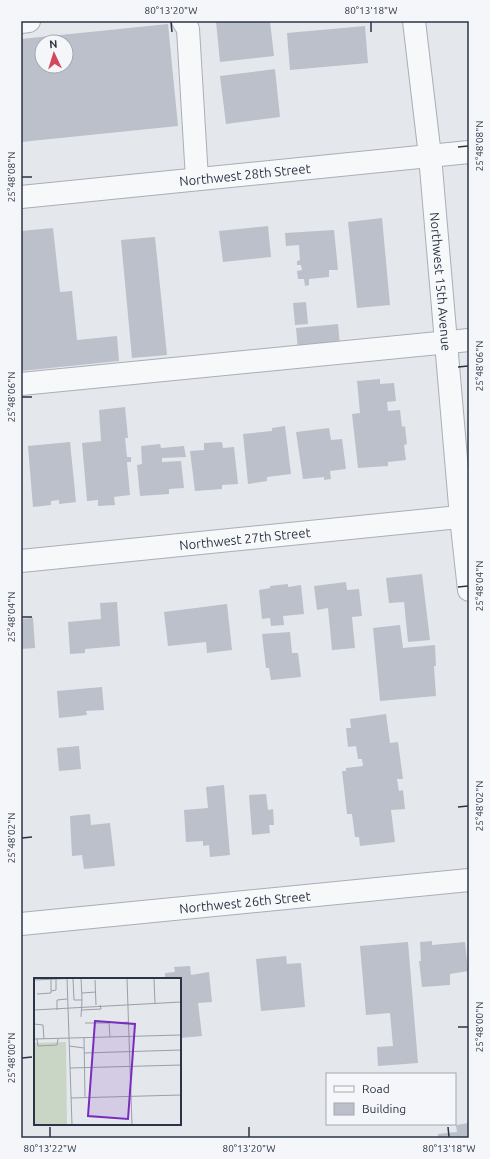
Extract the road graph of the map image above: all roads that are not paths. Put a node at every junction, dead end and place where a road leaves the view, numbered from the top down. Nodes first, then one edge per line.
1 (29, 21) edge
2 (183, 21) edge
3 (414, 21) edge
4 (21, 22) edge
5 (469, 152) edge
6 (430, 156) junction
7 (197, 179) junction
8 (21, 197) edge
9 (469, 340) edge
10 (446, 341) junction
11 (21, 384) edge
12 (465, 516) edge
13 (21, 561) edge
14 (469, 590) edge
15 (469, 880) edge
16 (21, 924) edge

1 - 4 street
2 - 7 street
3 - 6 street, Northwest 15th Avenue
5 - 6 street, Northwest 28th Street
6 - 7 street, Northwest 28th Street
6 - 10 street, Northwest 15th Avenue
7 - 8 street, Northwest 28th Street
9 - 10 street
10 - 11 street
10 - 12 street, Northwest 15th Avenue
12 - 13 street, Northwest 27th Street
12 - 14 street, Northwest 15th Avenue
15 - 16 street, Northwest 26th Street

